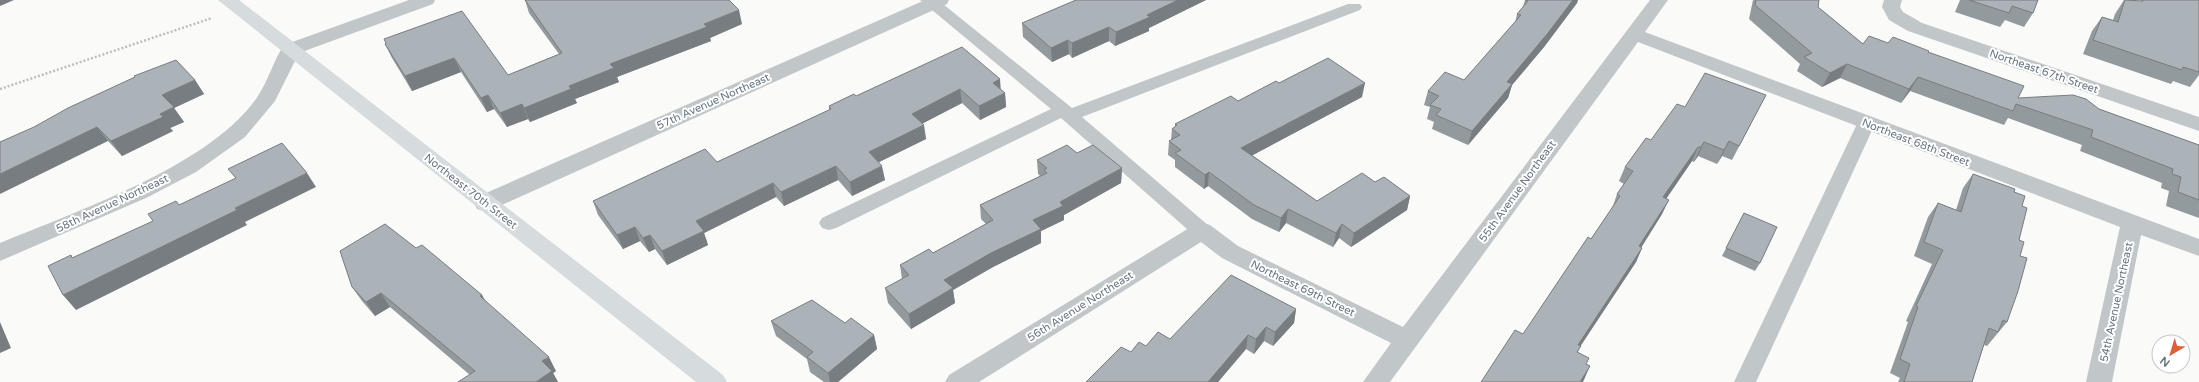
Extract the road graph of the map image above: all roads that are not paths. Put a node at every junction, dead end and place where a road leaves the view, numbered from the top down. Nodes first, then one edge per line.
1 (227, 0) edge
2 (426, 0) edge
3 (1659, 0) edge
4 (933, 1) edge
5 (1893, 6) edge
6 (1354, 8) dead end
7 (1633, 34) junction
8 (291, 49) junction
9 (1067, 112) junction
10 (1866, 124) junction
11 (2199, 124) edge
12 (485, 203) junction
13 (829, 223) dead end
14 (2132, 223) junction
15 (1202, 231) junction
16 (2199, 248) edge
17 (0, 254) edge
18 (1407, 340) junction
19 (714, 382) edge
20 (958, 382) edge
21 (1376, 382) edge
22 (1745, 382) edge
23 (2099, 382) edge

1 - 8 main road, Northeast 70th Street
2 - 8 street
3 - 7 street, 55th Avenue Northeast
4 - 9 lane
4 - 12 street, 57th Avenue Northeast
5 - 11 street, Northeast 67th Street
6 - 9 lane
7 - 10 street, Northeast 68th Street
7 - 18 street, 55th Avenue Northeast
8 - 12 main road, Northeast 70th Street
8 - 17 street, 58th Avenue Northeast
9 - 13 lane
9 - 15 lane
10 - 14 street, Northeast 68th Street
10 - 22 lane
12 - 19 main road, Northeast 70th Street
14 - 16 street, Northeast 68th Street
14 - 23 street, 54th Avenue Northeast
15 - 18 street, Northeast 69th Street
15 - 20 street, 56th Avenue Northeast
18 - 21 street, 55th Avenue Northeast

